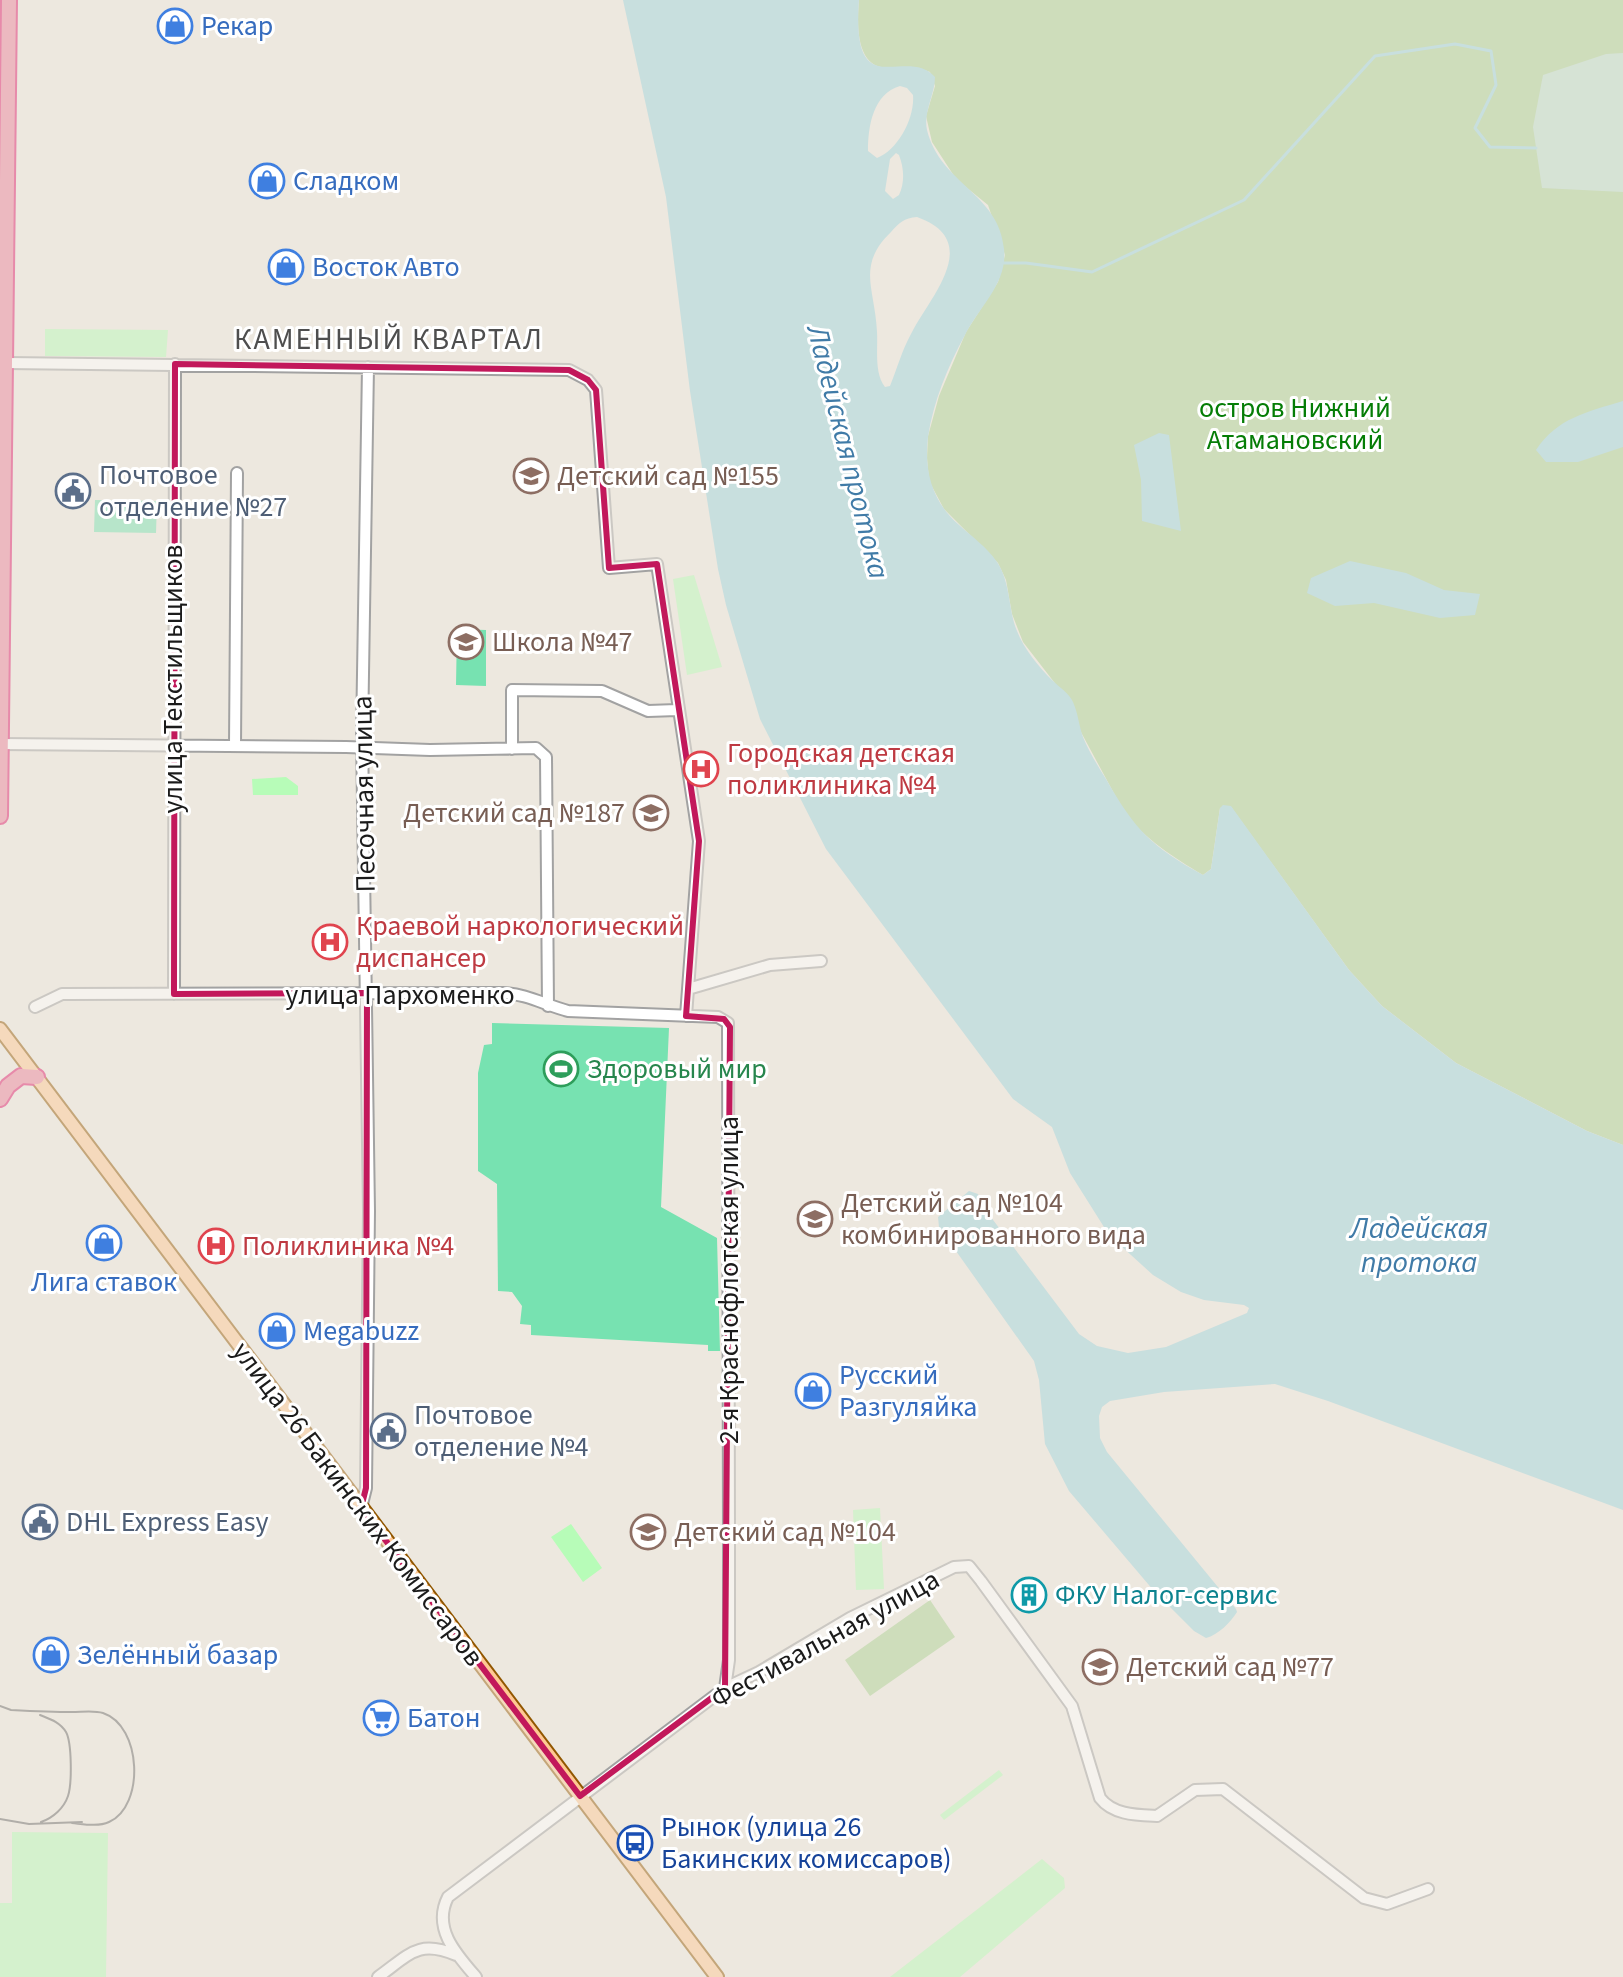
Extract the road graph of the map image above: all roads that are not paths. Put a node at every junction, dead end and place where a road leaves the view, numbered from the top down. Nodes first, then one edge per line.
1 (9, 0) edge
2 (4, 70) edge
3 (6, 363) junction
4 (175, 364) junction
5 (368, 367) junction
6 (237, 473) dead end
7 (677, 710) junction
8 (0, 744) edge
9 (235, 746) junction
10 (174, 747) junction
11 (362, 748) junction
12 (512, 749) junction
13 (0, 816) edge
14 (821, 961) dead end
15 (688, 989) junction
16 (367, 993) junction
17 (174, 994) junction
18 (548, 1006) junction
19 (35, 1007) dead end
20 (686, 1016) junction
21 (0, 1029) edge
22 (37, 1077) junction
23 (0, 1099) edge
24 (361, 1508) junction
25 (725, 1688) junction
26 (580, 1796) junction
27 (1428, 1889) dead end
28 (456, 1955) junction
29 (378, 1977) edge
30 (476, 1977) edge
31 (717, 1977) edge

1 - 2 highway
2 - 3 highway
3 - 4 street
3 - 8 highway
4 - 5 street
4 - 10 street, улица Текстильщиков
5 - 7 street
5 - 11 street, Песочная улица
6 - 9 street
7 - 12 street
7 - 15 street
8 - 10 street
8 - 13 highway
9 - 10 street
9 - 11 street
10 - 17 street, улица Текстильщиков
11 - 12 street
11 - 16 street, Песочная улица
12 - 18 street
14 - 15 street
15 - 20 street
16 - 17 street, улица Пархоменко
16 - 18 street, улица Пархоменко
16 - 24 street, Песочная улица
17 - 19 street, улица Пархоменко
18 - 20 street, улица Пархоменко
20 - 25 street, 2-я Краснофлотская улица
21 - 22 main road, улица 26 Бакинских Комиссаров
22 - 23 highway
22 - 24 main road, улица 26 Бакинских Комиссаров
24 - 26 main road, улица 26 Бакинских Комиссаров
25 - 26 street, Фестивальная улица
25 - 27 street, Фестивальная улица
26 - 28 street, Фестивальная улица
26 - 31 main road, улица 26 Бакинских Комиссаров
28 - 29 street
28 - 30 street

